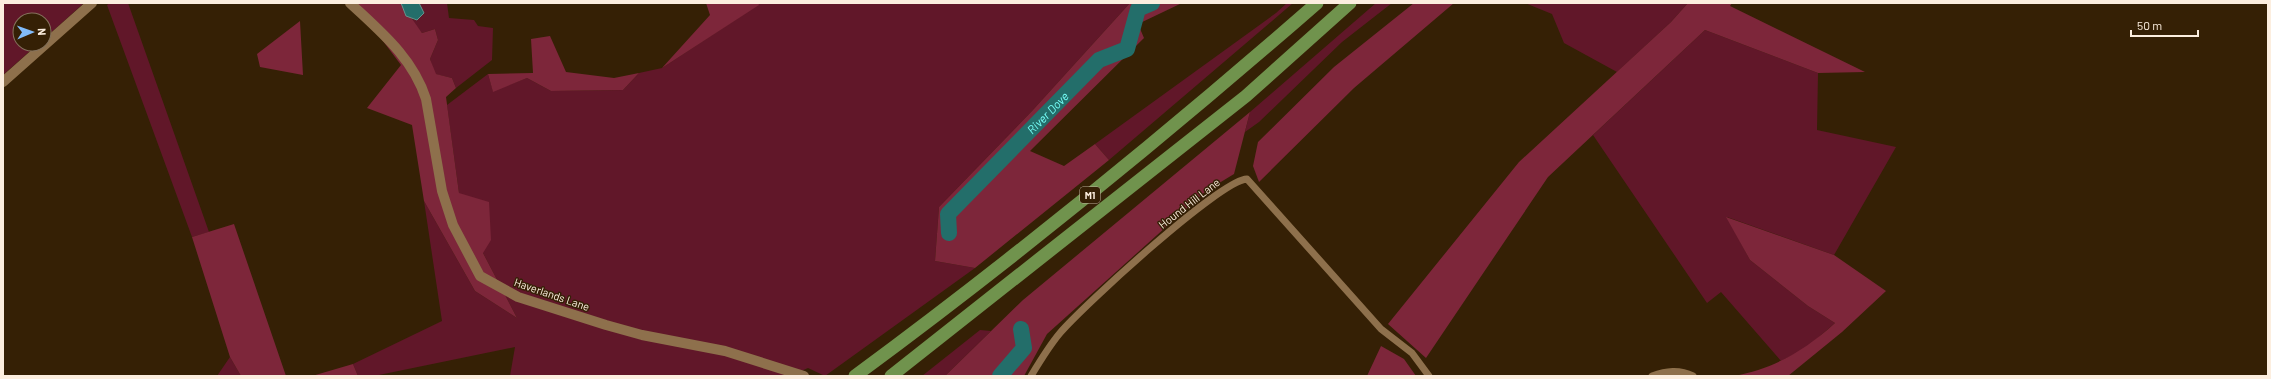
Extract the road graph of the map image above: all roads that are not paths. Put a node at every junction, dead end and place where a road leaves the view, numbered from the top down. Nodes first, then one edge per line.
1 (92, 3) edge
2 (350, 3) edge
3 (1317, 3) edge
4 (1350, 3) edge
5 (3, 82) edge
6 (804, 376) edge
7 (855, 376) edge
8 (891, 376) edge
9 (1031, 376) edge
10 (1429, 376) edge
11 (1652, 376) edge
12 (1693, 376) edge

1 - 5 street
2 - 6 street, Haverlands Lane
3 - 7 highway, M1
4 - 8 highway, M1
9 - 10 street, Hound Hill Lane
11 - 12 street

